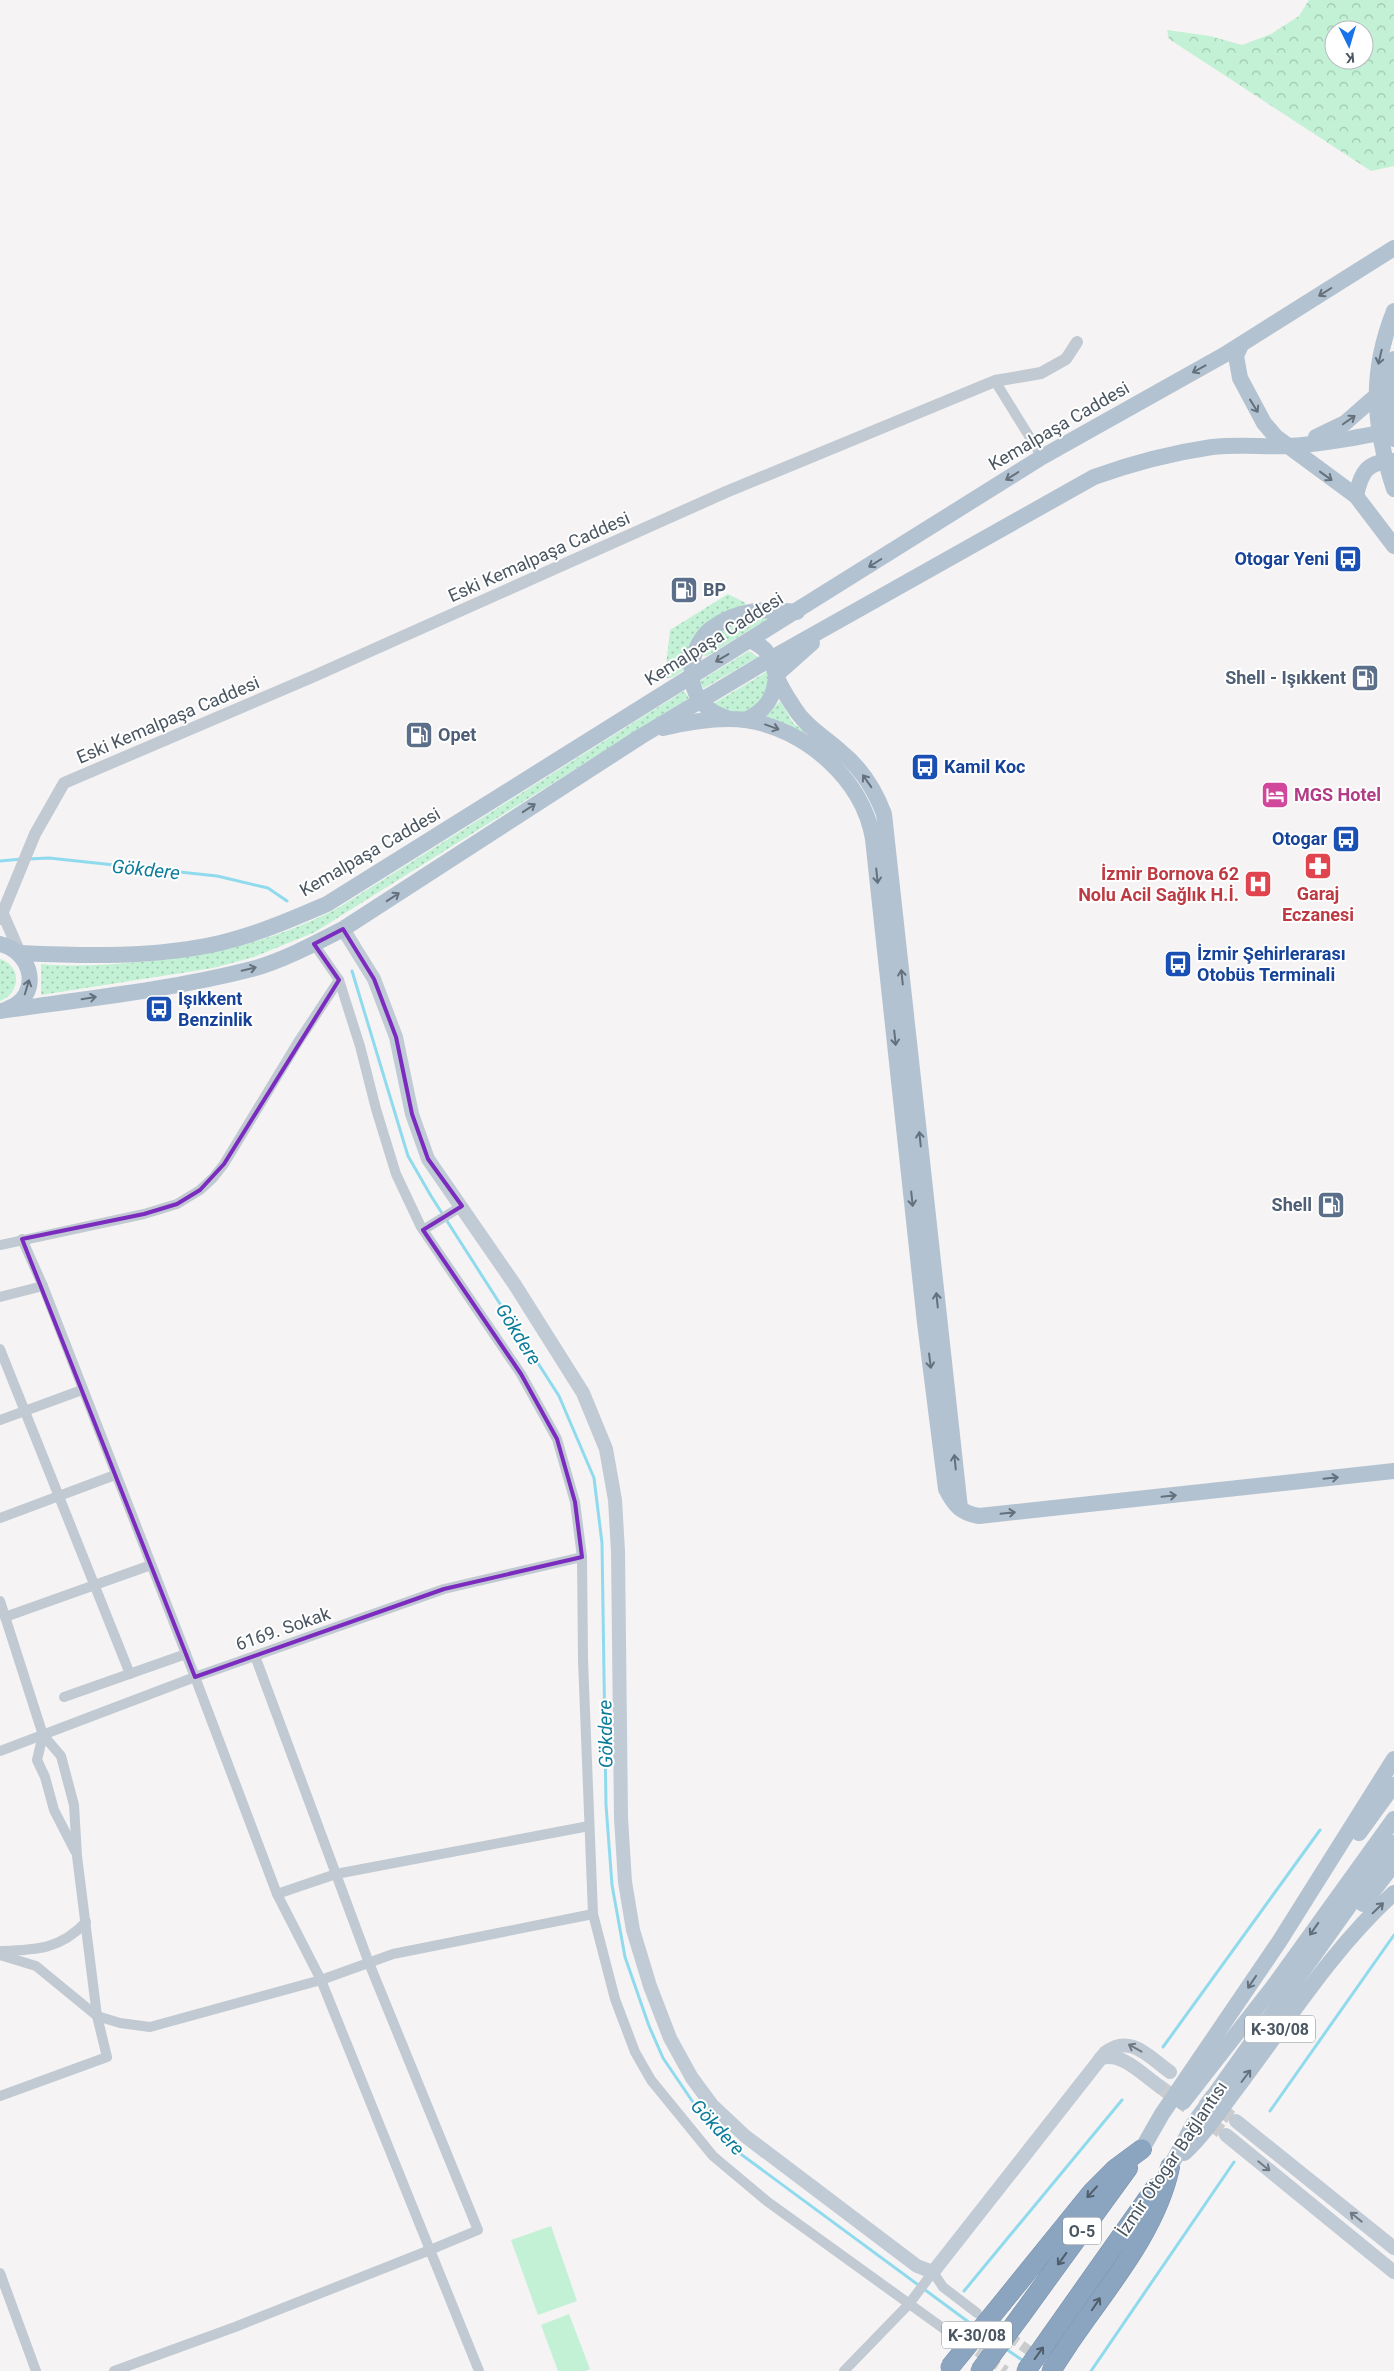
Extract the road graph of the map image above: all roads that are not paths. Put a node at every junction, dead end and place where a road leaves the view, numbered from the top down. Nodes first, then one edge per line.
1 (1394, 248) edge
2 (1394, 259) edge
3 (1367, 267) junction
4 (1394, 311) edge
5 (1076, 342) dead end
6 (1241, 344) junction
7 (1394, 359) edge
8 (1394, 377) edge
9 (995, 381) junction
10 (1394, 430) edge
11 (1394, 439) edge
12 (1288, 446) junction
13 (1042, 457) junction
14 (1394, 461) edge
15 (1394, 489) edge
16 (1356, 496) junction
17 (1394, 546) edge
18 (797, 612) junction
19 (838, 621) junction
20 (750, 640) junction
21 (772, 658) junction
22 (776, 675) junction
23 (692, 676) junction
24 (700, 700) junction
25 (737, 720) junction
26 (640, 737) junction
27 (2, 916) edge
28 (343, 929) junction
29 (0, 944) edge
30 (314, 944) junction
31 (20, 953) junction
32 (339, 980) junction
33 (1, 1011) edge
34 (462, 1206) junction
35 (423, 1230) junction
36 (22, 1239) junction
37 (0, 1244) edge
38 (43, 1286) junction
39 (0, 1297) edge
40 (0, 1350) edge
41 (82, 1390) junction
42 (25, 1411) junction
43 (0, 1420) edge
44 (1394, 1471) edge
45 (115, 1475) junction
46 (59, 1497) junction
47 (960, 1510) junction
48 (0, 1518) edge
49 (582, 1557) junction
50 (151, 1565) junction
51 (94, 1586) junction
52 (0, 1601) edge
53 (5, 1617) junction
54 (186, 1654) junction
55 (255, 1656) junction
56 (130, 1674) junction
57 (195, 1677) junction
58 (64, 1697) dead end
59 (43, 1735) junction
60 (0, 1751) edge
61 (1394, 1759) edge
62 (1394, 1785) edge
63 (1394, 1819) edge
64 (589, 1826) junction
65 (1394, 1843) edge
66 (78, 1856) junction
67 (1394, 1864) edge
68 (336, 1874) junction
69 (1394, 1893) edge
70 (277, 1894) junction
71 (593, 1914) junction
72 (86, 1922) junction
73 (1279, 1942) junction
74 (0, 1951) edge
75 (0, 1955) edge
76 (368, 1963) junction
77 (321, 1980) junction
78 (1285, 1996) junction
79 (97, 2016) junction
80 (1100, 2059) junction
81 (1170, 2072) dead end
82 (1159, 2086) tunnel mouth
83 (0, 2096) edge
84 (1236, 2121) tunnel mouth
85 (1226, 2136) tunnel mouth
86 (1142, 2149) junction
87 (1170, 2167) junction
88 (1394, 2248) edge
89 (430, 2250) junction
90 (933, 2272) junction
91 (1394, 2272) edge
92 (0, 2273) edge
93 (909, 2304) junction
94 (977, 2313) tunnel mouth
95 (958, 2338) tunnel mouth
96 (948, 2369) edge
97 (36, 2371) edge
98 (114, 2371) edge
99 (479, 2371) edge
100 (844, 2371) edge
101 (980, 2371) edge
102 (1026, 2371) edge
103 (1050, 2371) edge

1 - 3 main road, Kemalpaşa Caddesi
2 - 3 main road
3 -> 6 main road, Kemalpaşa Caddesi
4 -> 15 main road, bridge
5 - 9 street, Eski Kemalpaşa Caddesi
6 -> 12 main road
6 -> 13 main road, Kemalpaşa Caddesi
7 - 11 main road, bridge
12 -> 8 main road
9 - 13 street
9 - 27 street, Eski Kemalpaşa Caddesi
10 - 12 main road
12 -> 16 main road
12 - 19 main road
13 -> 18 main road, Kemalpaşa Caddesi
14 - 16 main road
16 - 17 main road
18 - 20 main road, Kemalpaşa Caddesi
18 - 23 main road
19 - 21 main road
19 - 22 main road
20 - 21 main road
20 -> 23 main road, Kemalpaşa Caddesi
21 - 22 main road
21 - 24 main road
22 - 25 main road
47 -> 22 main road
23 - 24 main road
23 - 31 main road, Kemalpaşa Caddesi
24 - 25 main road
24 - 26 main road
25 - 26 main road
25 -> 47 main road
28 -> 26 main road
27 - 31 street
28 - 30 main road
28 - 34 main road
29 - 31 main road
30 - 32 street
33 -> 30 main road
33 -> 31 main road
32 - 35 street
32 - 36 street
34 - 35 street
34 - 90 main road
35 - 49 street
36 - 37 street
36 - 38 street
38 - 39 street
38 - 41 street
40 - 42 street
41 - 42 street
41 - 45 street
42 - 43 street
42 - 46 street
47 -> 44 main road
45 - 46 street
45 - 50 street
46 - 48 street
46 - 51 street
49 - 55 street, 6169. Sokak
49 - 64 street
50 - 51 street
50 - 54 street
51 - 53 street
51 - 56 street
52 - 53 street
53 - 59 street
54 - 56 street
54 - 57 street
55 - 57 street, 6169. Sokak
55 - 68 street
56 - 58 street
57 - 59 street, 6169. Sokak
57 - 70 street
59 - 60 street, 6169. Sokak
59 - 66 street
59 - 66 street
61 - 73 main road, K-30/08
62 - 73 main road
63 -> 78 main road
64 - 68 street
64 - 71 street
65 - 78 main road
66 - 72 street
67 - 78 main road
68 - 70 street
68 - 76 street
78 -> 69 main road, K-30/08
70 - 77 street
71 - 76 street
71 - 93 street
72 - 74 street
72 - 79 street
73 -> 86 main road, K-30/08
75 - 79 street
76 - 77 street
76 - 89 street
77 - 79 street
77 - 89 street
78 - 86 main road
87 -> 78 main road, K-30/08
79 - 83 street
81 -> 80 main road
80 - 82 main road
80 - 90 main road
88 -> 84 main road
85 -> 91 main road
86 -> 96 highway, K-30/08, bridge
86 -> 101 highway, İzmir Otogar Bağlantısı / O-5, bridge
102 -> 87 highway, İzmir Otogar Bağlantısı / O-5, bridge
103 -> 87 highway, K-30/08, bridge
89 - 98 street
89 - 99 street
90 - 93 street
90 - 94 street
92 - 97 street
93 - 95 street
93 - 100 street

